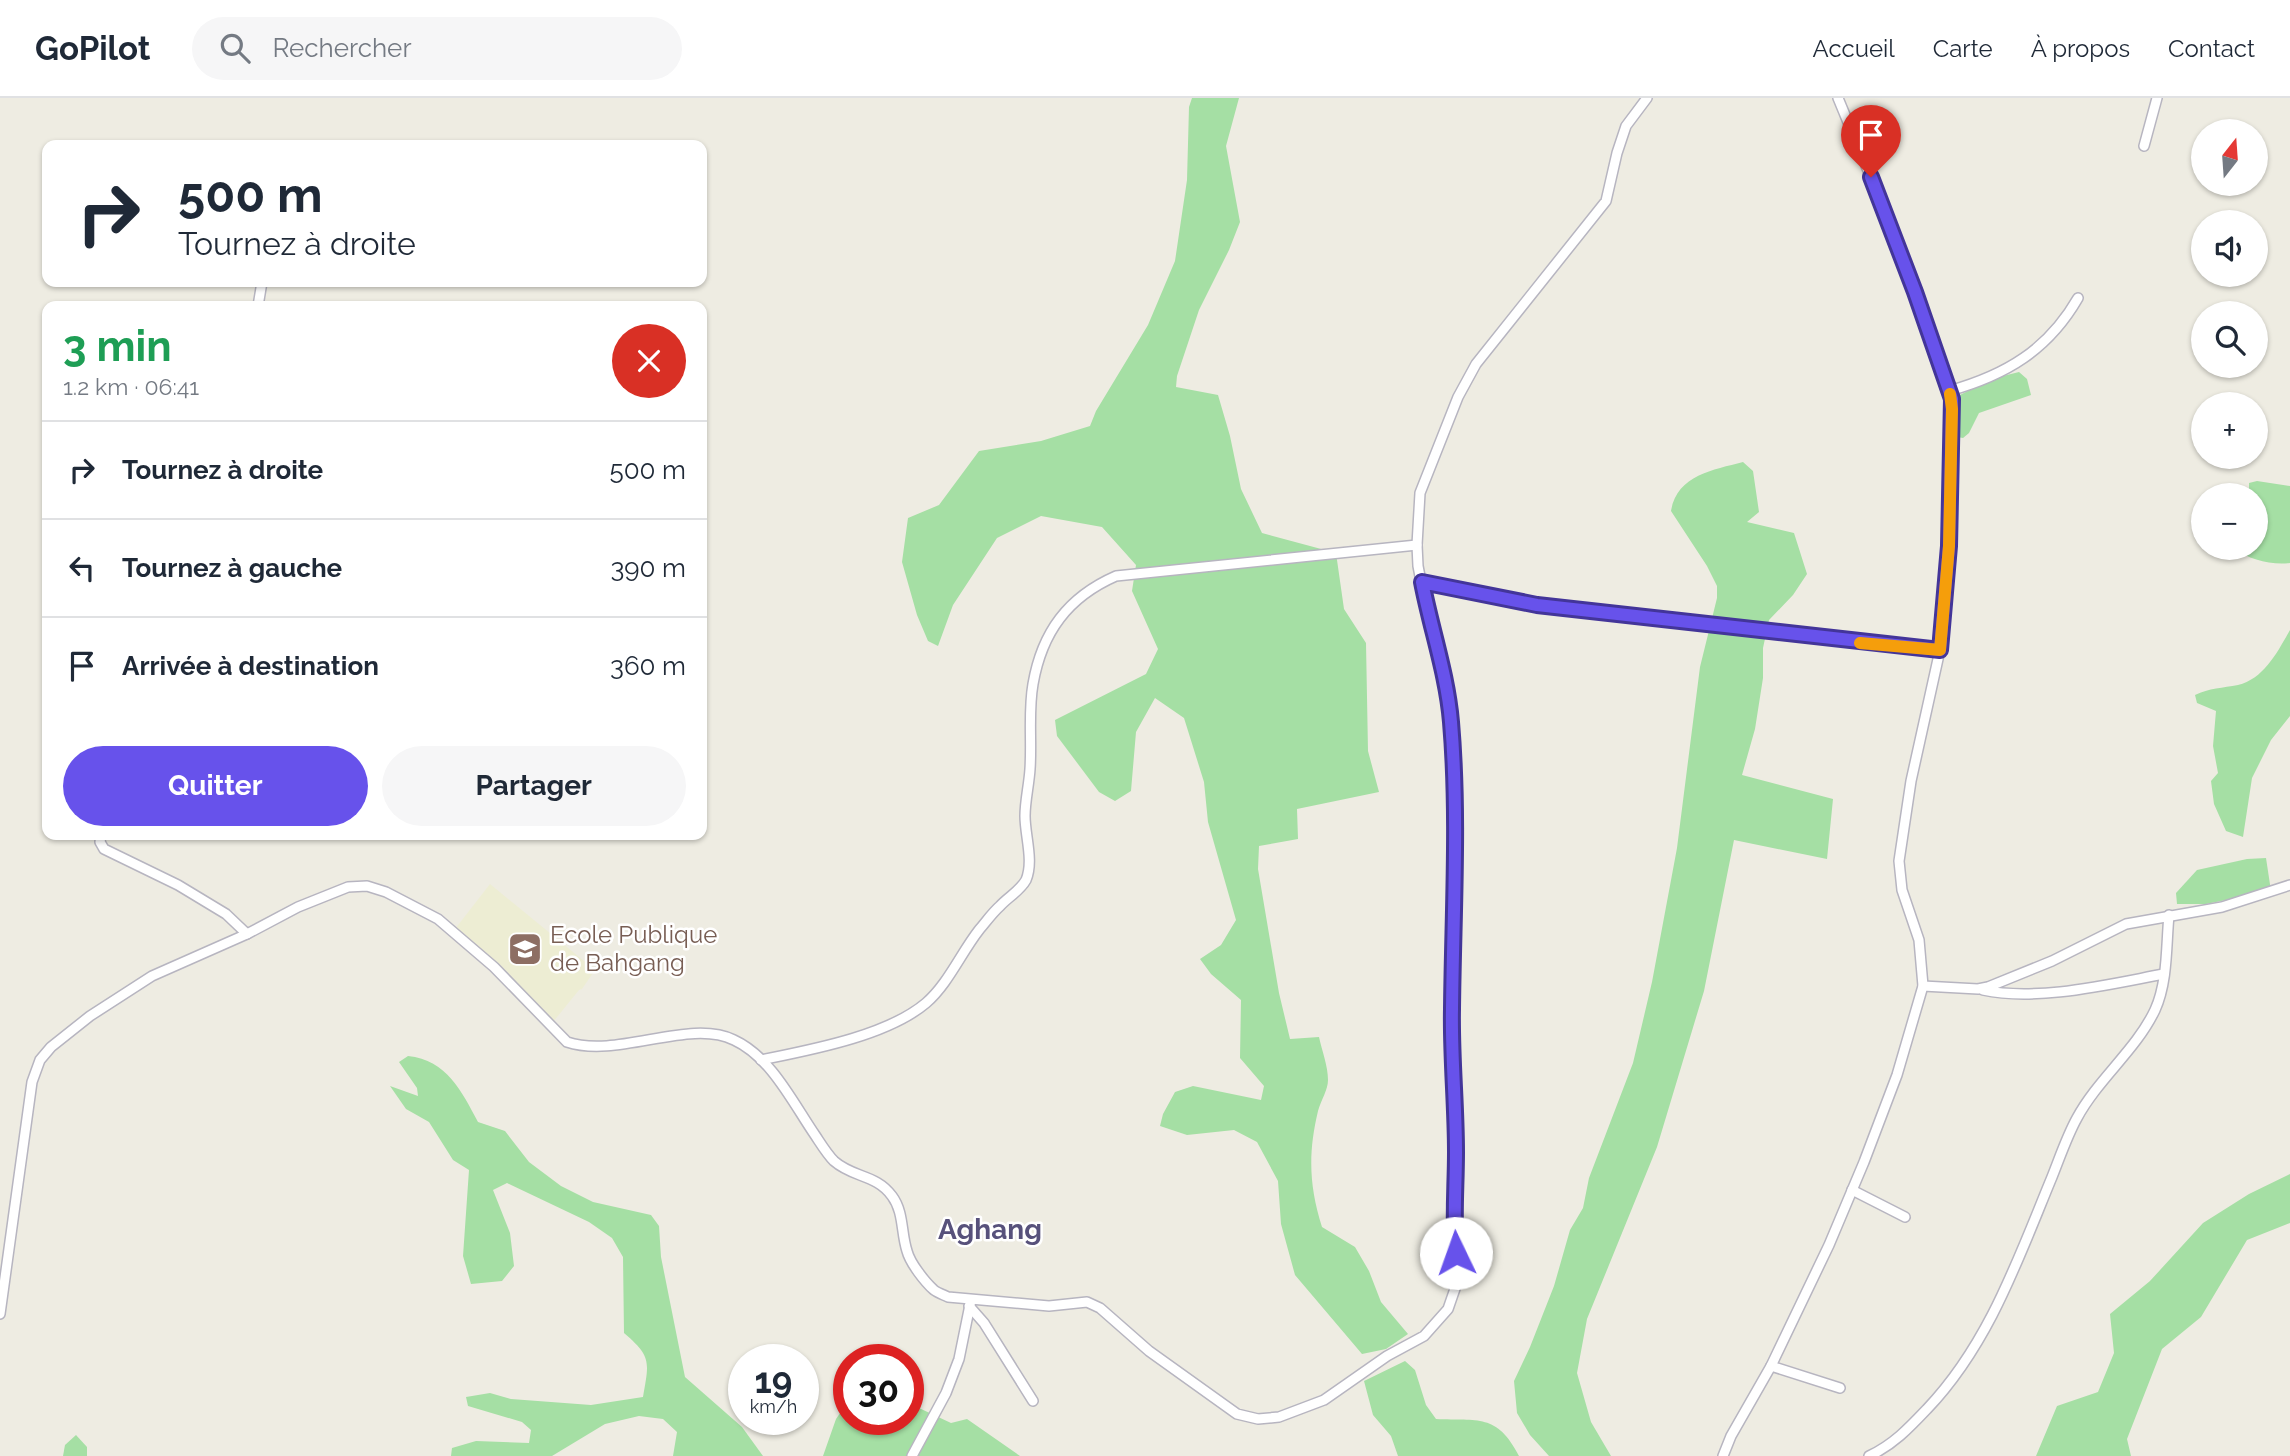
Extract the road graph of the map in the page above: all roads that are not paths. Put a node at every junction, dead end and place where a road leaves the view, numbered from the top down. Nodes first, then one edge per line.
1 (1647, 98) edge
2 (1838, 98) edge
3 (2157, 98) edge
4 (2144, 146) dead end
5 (2078, 298) dead end
6 (1949, 391) junction
7 (1417, 545) junction
8 (1422, 582) junction
9 (1940, 650) junction
10 (100, 840) edge
11 (2290, 885) edge
12 (2169, 915) junction
13 (247, 934) junction
14 (2164, 974) junction
15 (1923, 986) junction
16 (1978, 989) junction
17 (761, 1060) junction
18 (1852, 1190) junction
19 (1905, 1217) dead end
20 (970, 1303) junction
21 (0, 1314) edge
22 (1771, 1366) junction
23 (1839, 1388) dead end
24 (1033, 1401) dead end
25 (912, 1456) edge
26 (1723, 1456) edge
27 (1869, 1456) edge

1 - 7 street
2 - 6 street
3 - 4 street
5 - 6 street
6 - 9 street
7 - 8 street
7 - 17 street
8 - 9 street
8 - 20 street
9 - 15 street
10 - 13 street
11 - 12 street
12 - 14 street
12 - 16 street
13 - 17 street
13 - 21 street
14 - 16 street
14 - 27 street
15 - 16 street
15 - 18 street
17 - 20 street
18 - 19 street
18 - 22 street
20 - 24 street
20 - 25 street
22 - 23 street
22 - 26 street

